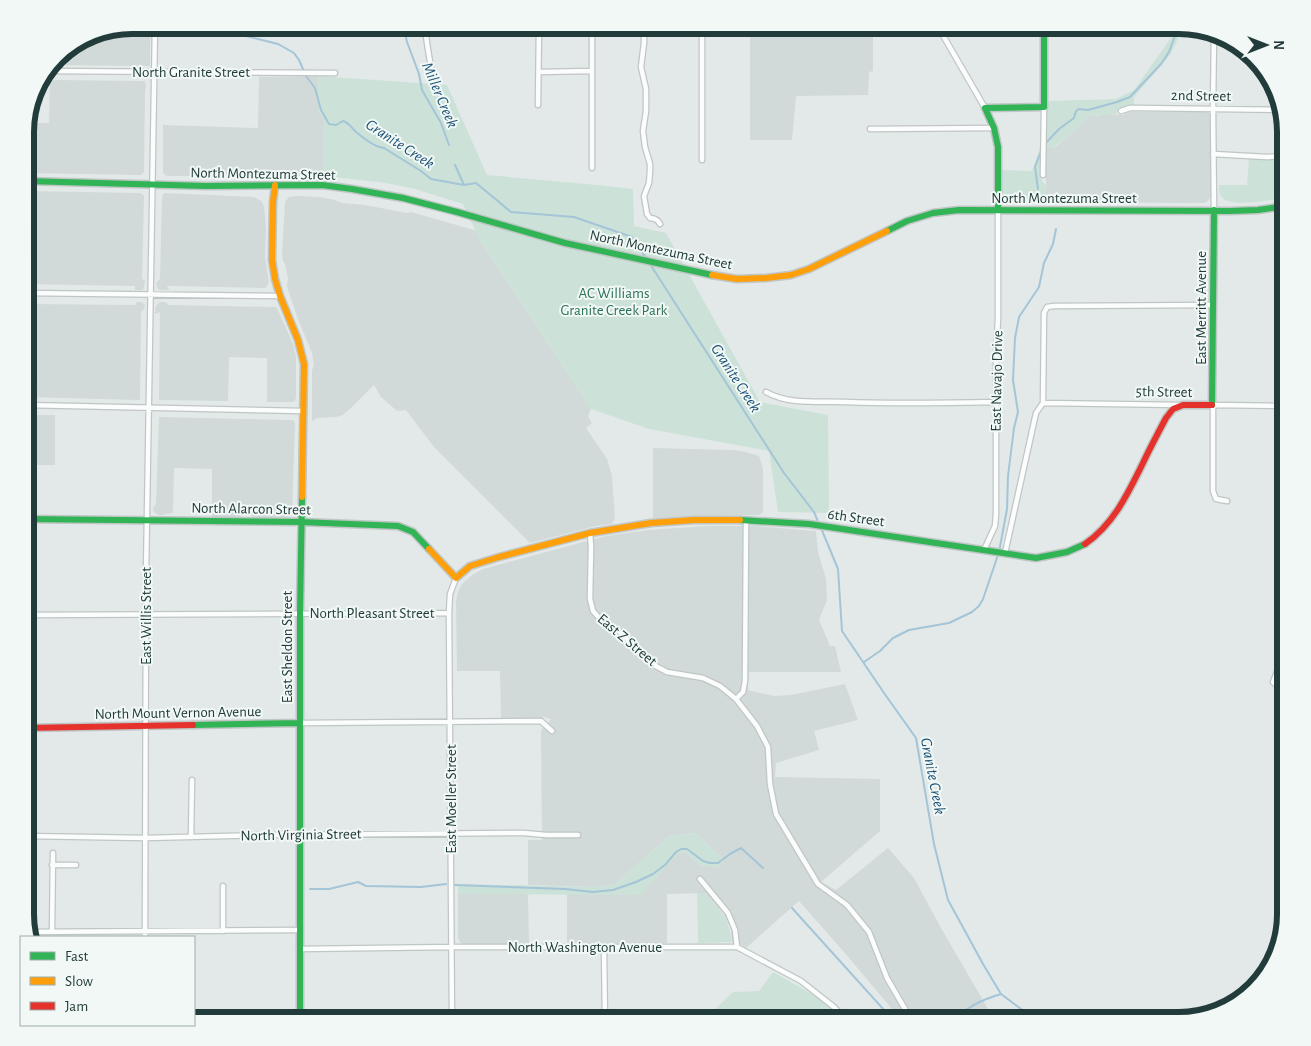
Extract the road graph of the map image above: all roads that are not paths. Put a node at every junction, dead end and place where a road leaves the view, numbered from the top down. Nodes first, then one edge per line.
1 (155, 34) edge
2 (426, 34) edge
3 (539, 34) edge
4 (592, 34) edge
5 (644, 34) edge
6 (702, 34) edge
7 (943, 34) edge
8 (1044, 34) edge
9 (1214, 40) edge
10 (55, 71) edge
11 (592, 71) junction
12 (154, 72) junction
13 (539, 72) junction
14 (336, 73) dead end
15 (433, 82) dead end
16 (538, 105) dead end
17 (1044, 107) junction
18 (985, 108) junction
19 (1213, 109) junction
20 (1275, 110) edge
21 (1121, 111) dead end
22 (994, 128) junction
23 (870, 129) dead end
24 (1214, 154) junction
25 (1277, 156) edge
26 (702, 160) dead end
27 (592, 168) dead end
28 (1043, 175) dead end
29 (34, 181) edge
30 (152, 184) junction
31 (275, 185) junction
32 (1277, 207) edge
33 (998, 210) junction
34 (1214, 210) junction
35 (660, 224) dead end
36 (34, 293) edge
37 (151, 294) junction
38 (280, 296) junction
39 (1213, 306) junction
40 (766, 392) dead end
41 (996, 402) junction
42 (1043, 403) junction
43 (34, 405) edge
44 (1183, 405) junction
45 (1213, 405) junction
46 (1277, 406) edge
47 (149, 408) junction
48 (303, 411) junction
49 (1227, 501) dead end
50 (34, 518) edge
51 (147, 520) junction
52 (746, 520) junction
53 (301, 522) junction
54 (590, 533) junction
55 (984, 550) junction
56 (1000, 553) junction
57 (456, 578) junction
58 (300, 613) junction
59 (449, 613) junction
60 (146, 614) junction
61 (34, 615) edge
62 (1277, 672) edge
63 (1277, 686) edge
64 (736, 699) junction
65 (450, 722) junction
66 (300, 723) junction
67 (146, 726) junction
68 (34, 728) edge
69 (552, 731) dead end
70 (192, 780) dead end
71 (451, 834) junction
72 (299, 835) junction
73 (578, 835) dead end
74 (34, 836) edge
75 (191, 837) junction
76 (145, 838) junction
77 (53, 853) dead end
78 (52, 865) junction
79 (76, 865) dead end
80 (700, 879) dead end
81 (223, 886) dead end
82 (299, 930) junction
83 (145, 931) junction
84 (223, 931) junction
85 (36, 932) edge
86 (52, 932) junction
87 (145, 936) edge
88 (452, 947) junction
89 (604, 947) junction
90 (737, 947) junction
91 (299, 949) junction
92 (300, 1012) edge
93 (452, 1012) edge
94 (605, 1012) edge
95 (839, 1012) edge
96 (907, 1012) edge

1 - 12 street, East Willis Street
2 - 15 street
3 - 13 street
4 - 11 street
5 - 35 street
6 - 26 street
7 - 18 street
8 - 17 main road
9 - 19 street
10 - 12 street, North Granite Street
11 - 13 street
11 - 27 street
12 - 14 street, North Granite Street
12 - 30 street, East Willis Street
13 - 16 street
17 - 18 main road
17 - 28 street
18 - 22 main road
19 - 20 street, 2nd Street
19 - 21 street, 2nd Street
19 - 24 street
22 - 23 street
22 - 33 main road
24 - 25 street
24 - 34 street
29 - 30 main road, North Montezuma Street
30 - 31 main road, North Montezuma Street
30 - 37 street, East Willis Street
31 - 33 main road, North Montezuma Street
31 - 38 main road, East Sheldon Street
32 - 34 main road, North Montezuma Street
33 - 34 main road, North Montezuma Street
33 - 41 street, East Navajo Drive
34 - 39 main road, East Merritt Avenue
36 - 37 street
37 - 38 street
37 - 47 street, East Willis Street
38 - 48 main road, East Sheldon Street
39 - 42 street
39 - 45 main road, East Merritt Avenue
40 - 41 street
41 - 55 street, East Navajo Drive
42 - 44 street, 5th Street
42 - 56 street
43 - 47 street
44 - 45 main road, 5th Street
44 - 56 main road, 6th Street
45 - 46 street, 5th Street
45 - 49 street
47 - 48 street
47 - 51 street, East Willis Street
48 - 53 main road, East Sheldon Street
50 - 51 main road, North Alarcon Street
51 - 53 main road, North Alarcon Street
51 - 60 street, East Willis Street
52 - 54 main road, 6th Street
52 - 55 main road, 6th Street
52 - 64 street
53 - 57 main road, North Alarcon Street
53 - 58 main road, East Sheldon Street
54 - 57 main road, 6th Street
54 - 64 street, East Z Street
55 - 56 main road, 6th Street
57 - 59 street, East Moeller Street
58 - 59 street, North Pleasant Street
58 - 60 street, North Pleasant Street
58 - 66 main road, East Sheldon Street
59 - 65 street, East Moeller Street
60 - 61 street, North Pleasant Street
60 - 67 street, East Willis Street
62 - 63 street
64 - 96 street, East Z Street
65 - 66 street, North Mount Vernon Avenue
65 - 69 street, North Mount Vernon Avenue
65 - 71 street, East Moeller Street
66 - 67 main road, North Mount Vernon Avenue
66 - 72 main road, East Sheldon Street
67 - 68 main road, North Mount Vernon Avenue
67 - 76 street, East Willis Street
70 - 75 street
71 - 72 street, North Virginia Street
71 - 73 street, North Virginia Street
71 - 88 street, East Moeller Street
72 - 75 street, North Virginia Street
72 - 82 main road, East Sheldon Street
74 - 76 street, North Virginia Street
75 - 76 street, North Virginia Street
76 - 83 street, East Willis Street
77 - 78 street
78 - 79 street
78 - 86 street
80 - 90 street
81 - 84 street
82 - 84 street
82 - 91 main road, East Sheldon Street
83 - 84 street
83 - 86 street
83 - 87 street, East Willis Street
85 - 86 street
88 - 89 street, North Washington Avenue
88 - 91 street, North Washington Avenue
88 - 93 street, East Moeller Street
89 - 90 street, North Washington Avenue
89 - 94 street
90 - 95 street, North Washington Avenue
91 - 92 main road, East Sheldon Street

